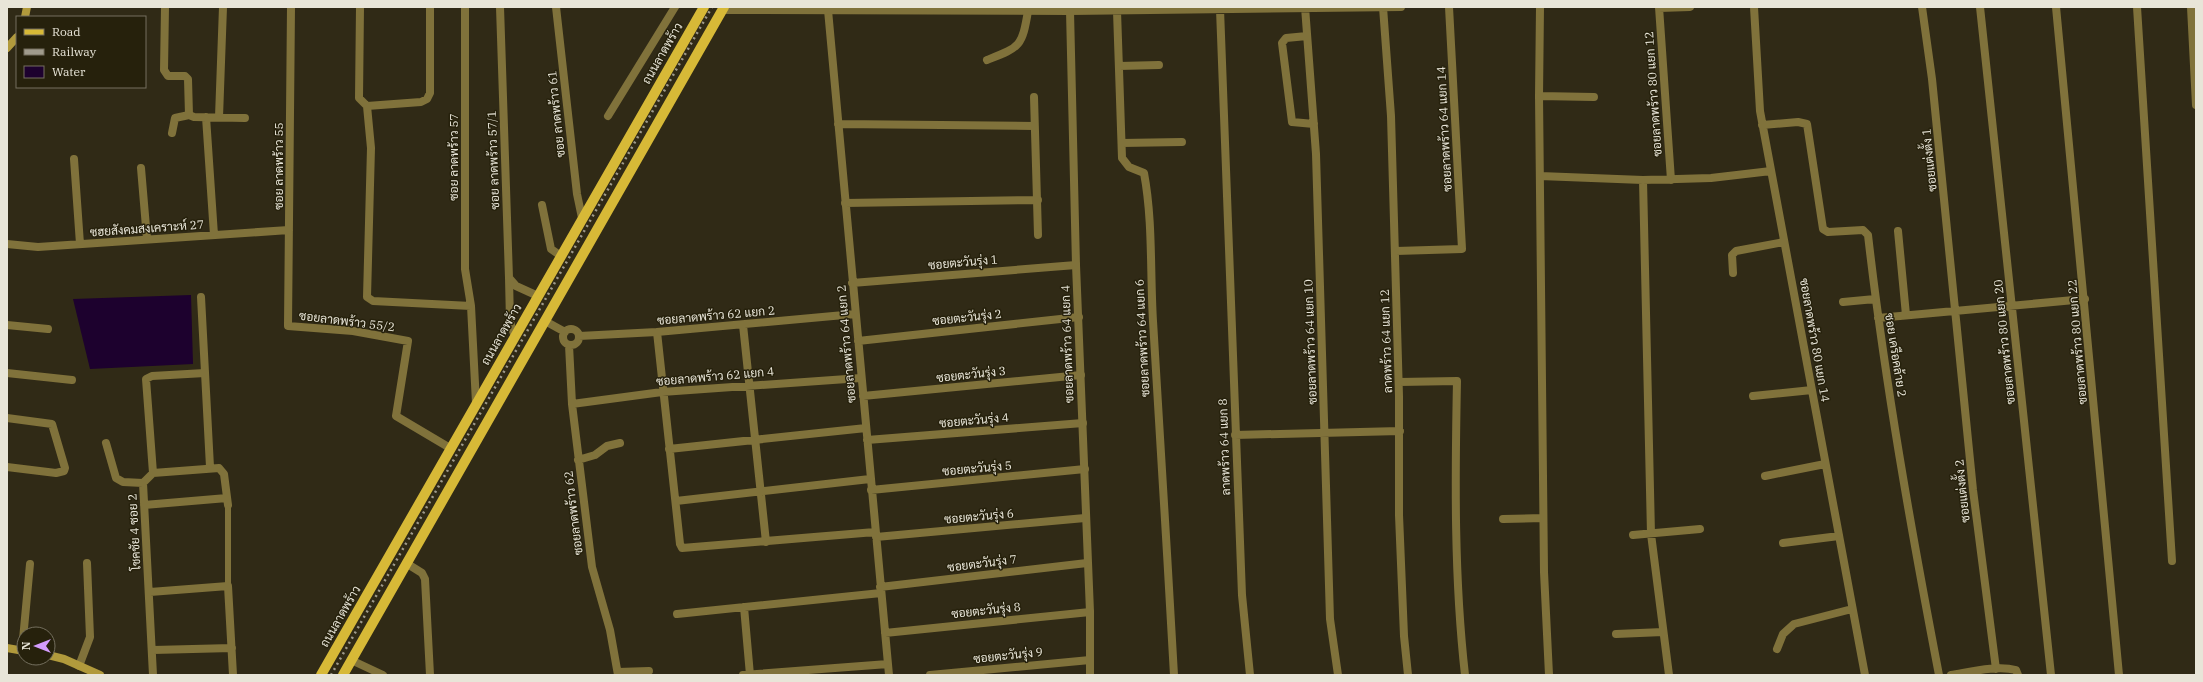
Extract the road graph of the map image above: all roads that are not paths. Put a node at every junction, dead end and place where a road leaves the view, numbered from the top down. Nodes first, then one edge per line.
1 (165, 7) edge
2 (223, 7) edge
3 (291, 7) edge
4 (360, 7) edge
5 (430, 7) edge
6 (465, 7) edge
7 (500, 7) edge
8 (556, 7) edge
9 (675, 7) edge
10 (704, 7) edge
11 (1383, 7) edge
12 (1401, 7) edge
13 (1450, 7) edge
14 (1540, 7) edge
15 (1690, 7) edge
16 (1754, 7) edge
17 (1922, 7) edge
18 (1980, 7) edge
19 (2056, 7) edge
20 (2137, 7) edge
21 (2191, 7) edge
22 (721, 8) edge
23 (1273, 8) edge
24 (1305, 8) edge
25 (1659, 8) edge
26 (952, 9) edge
27 (1090, 9) edge
28 (1146, 9) edge
29 (1220, 9) junction
30 (828, 10) junction
31 (1025, 10) edge
32 (1070, 12) junction
33 (1117, 12) junction
34 (1307, 36) junction
35 (16, 38) edge
36 (7, 48) edge
37 (987, 60) dead end
38 (1119, 66) junction
39 (1159, 66) dead end
40 (1539, 96) junction
41 (1034, 97) dead end
42 (1594, 97) dead end
43 (2196, 105) edge
44 (367, 106) junction
45 (189, 115) junction
46 (608, 116) dead end
47 (206, 117) junction
48 (219, 117) junction
49 (245, 118) dead end
50 (838, 124) junction
51 (1314, 124) junction
52 (1762, 125) junction
53 (1034, 126) junction
54 (172, 133) dead end
55 (1182, 142) dead end
56 (1122, 143) junction
57 (74, 159) dead end
58 (141, 168) dead end
59 (1771, 171) junction
60 (1540, 176) junction
61 (1643, 180) junction
62 (1671, 180) junction
63 (1038, 200) junction
64 (845, 203) junction
65 (542, 205) dead end
66 (582, 218) junction
67 (289, 230) junction
68 (1898, 231) dead end
69 (214, 235) junction
70 (1038, 235) dead end
71 (147, 239) junction
72 (1784, 242) junction
73 (7, 244) edge
74 (80, 244) junction
75 (1396, 251) junction
76 (561, 256) junction
77 (1076, 265) junction
78 (1733, 273) dead end
79 (509, 278) junction
80 (852, 284) junction
81 (538, 296) junction
82 (201, 297) dead end
83 (1876, 299) junction
84 (2085, 299) junction
85 (1843, 302) dead end
86 (2012, 304) junction
87 (471, 306) junction
88 (1956, 310) junction
89 (855, 314) junction
90 (1906, 315) junction
91 (1079, 318) junction
92 (1878, 318) junction
93 (545, 321) junction
94 (7, 325) edge
95 (743, 325) junction
96 (288, 326) joint
97 (48, 329) dead end
98 (565, 332) junction
99 (657, 332) junction
100 (579, 336) junction
101 (515, 337) junction
102 (858, 341) junction
103 (569, 345) junction
104 (7, 373) edge
105 (205, 373) junction
106 (1081, 375) junction
107 (861, 378) junction
108 (72, 380) dead end
109 (1399, 382) junction
110 (750, 384) junction
111 (1812, 390) junction
112 (662, 392) junction
113 (863, 396) junction
114 (1753, 396) dead end
115 (476, 403) junction
116 (572, 404) junction
117 (7, 418) edge
118 (1082, 422) junction
119 (866, 428) junction
120 (1400, 431) junction
121 (1325, 433) junction
122 (1236, 435) junction
123 (756, 440) junction
124 (867, 440) junction
125 (106, 443) dead end
126 (620, 444) dead end
127 (450, 448) junction
128 (669, 449) junction
129 (466, 459) junction
130 (578, 460) junction
131 (1825, 464) junction
132 (7, 467) edge
133 (210, 467) junction
134 (1085, 470) junction
135 (153, 473) junction
136 (1765, 476) dead end
137 (870, 479) junction
138 (143, 482) junction
139 (872, 490) junction
140 (761, 491) junction
141 (228, 501) junction
142 (676, 501) junction
143 (144, 504) junction
144 (1085, 518) junction
145 (1543, 518) junction
146 (1503, 519) dead end
147 (1700, 530) dead end
148 (1651, 534) junction
149 (876, 535) junction
150 (1633, 536) dead end
151 (1839, 536) junction
152 (766, 542) junction
153 (1783, 543) dead end
154 (2172, 561) dead end
155 (87, 563) dead end
156 (406, 563) junction
157 (1087, 563) junction
158 (30, 564) dead end
159 (228, 586) junction
160 (881, 590) junction
161 (150, 592) junction
162 (744, 607) junction
163 (1852, 609) junction
164 (1090, 612) junction
165 (677, 614) dead end
166 (25, 626) edge
167 (1663, 632) junction
168 (885, 633) junction
169 (1616, 634) dead end
170 (232, 648) junction
171 (1777, 649) dead end
172 (152, 650) junction
173 (56, 657) edge
174 (351, 660) junction
175 (1090, 660) junction
176 (888, 664) junction
177 (79, 666) junction
178 (1996, 669) junction
179 (649, 671) dead end
180 (618, 674) edge
181 (100, 675) edge
182 (153, 675) edge
183 (233, 675) edge
184 (321, 675) edge
185 (343, 675) edge
186 (383, 675) edge
187 (430, 675) edge
188 (748, 675) edge
189 (889, 675) edge
190 (930, 675) edge
191 (1090, 675) edge
192 (1174, 675) edge
193 (1250, 675) edge
194 (1338, 675) edge
195 (1408, 675) edge
196 (1465, 675) edge
197 (1549, 675) edge
198 (1669, 675) edge
199 (1865, 675) edge
200 (1939, 675) edge
201 (1950, 675) edge
202 (2018, 675) edge
203 (2051, 675) edge
204 (2119, 675) edge

1 - 45 street
2 - 48 street
3 - 67 street, ซอย ลาดพร้าว 55
4 - 44 street
5 - 44 street
6 - 87 street, ซอย ลาดพร้าว 57
7 - 79 street, ซอย ลาดพร้าว 57/1
8 - 66 street, ซอย ลาดพร้าว 61
9 - 46 street
10 - 66 main road, ถนนลาดพร้าว
11 - 12 street
11 - 24 street
11 - 75 street, ลาดพร้าว 64 แยก 12
13 - 75 street, ซอยลาดพร้าว 64 แยก 14
14 - 40 street
15 - 25 street
16 - 52 street, ซอยลาดพร้าว 80 แยก 14
17 - 88 street, ซอยแต่งตั้ง 1
18 - 86 street, ซอยลาดพร้าว 80 แยก 20
19 - 84 street, ซอยลาดพร้าว 80 แยก 22
20 - 154 street
21 - 43 street
22 - 30 street
22 - 93 main road
23 - 24 street
23 - 29 street
24 - 34 street, ซอยลาดพร้าว 64 แยก 10
25 - 62 street, ซอยลาดพร้าว 80 แยก 12
26 - 30 street
26 - 31 street
27 - 32 street
27 - 33 street
28 - 29 street
28 - 33 street
29 - 122 street, ลาดพร้าว 64 แยก 8
30 - 50 street, ซอยลาดพร้าว 64 แยก 2
31 - 32 street
31 - 37 street
32 - 77 street, ซอยลาดพร้าว 64 แยก 4
33 - 38 street, ซอยลาดพร้าว 64 แยก 6
34 - 51 street, ซอยลาดพร้าว 64 แยก 10
34 - 51 street
35 - 36 main road
38 - 39 street
38 - 56 street, ซอยลาดพร้าว 64 แยก 6
40 - 42 street
40 - 60 street
41 - 53 street
44 - 87 street
45 - 47 street
45 - 54 street
47 - 48 street
47 - 69 street
48 - 49 street
50 - 53 street
50 - 64 street, ซอยลาดพร้าว 64 แยก 2
51 - 121 street, ซอยลาดพร้าว 64 แยก 10
52 - 59 street, ซอยลาดพร้าว 80 แยก 14
52 - 83 street, ซอย เครือคล้าย 2
53 - 63 street
55 - 56 street
56 - 192 street, ซอยลาดพร้าว 64 แยก 6
57 - 74 street
58 - 71 street
59 - 62 street
59 - 72 street, ซอยลาดพร้าว 80 แยก 14
60 - 61 street
60 - 145 street
61 - 62 street
61 - 148 street
63 - 64 street
63 - 70 street
64 - 80 street, ซอยลาดพร้าว 64 แยก 2
65 - 76 street
66 - 76 main road, ถนนลาดพร้าว
67 - 69 street, ซฮยสังคมสงเคราะห์ 27
67 - 96 street, ซอย ลาดพร้าว 55
68 - 90 street
69 - 71 street, ซฮยสังคมสงเคราะห์ 27
71 - 74 street, ซฮยสังคมสงเคราะห์ 27
72 - 78 street
72 - 111 street, ซอยลาดพร้าว 80 แยก 14
73 - 74 street, ซฮยสังคมสงเคราะห์ 27
75 - 109 street, ลาดพร้าว 64 แยก 12
76 - 81 main road, ถนนลาดพร้าว
77 - 80 street, ซอยตะวันรุ่ง 1
77 - 91 street, ซอยลาดพร้าว 64 แยก 4
79 - 81 street
79 - 101 street, ซอย ลาดพร้าว 57/1
80 - 89 street, ซอยลาดพร้าว 64 แยก 2
81 - 101 main road, ถนนลาดพร้าว
82 - 105 street
83 - 85 street
83 - 92 street, ซอย เครือคล้าย 2
84 - 86 street
84 - 204 street, ซอยลาดพร้าว 80 แยก 22
86 - 88 street
86 - 203 street, ซอยลาดพร้าว 80 แยก 20
87 - 115 street, ซอย ลาดพร้าว 57
88 - 90 street
88 - 178 street, ซอยแต่งตั้ง 2
89 - 95 street, ซอยลาดพร้าว 62 แยก 2
89 - 102 street, ซอยลาดพร้าว 64 แยก 2
90 - 92 street
91 - 102 street, ซอยตะวันรุ่ง 2
91 - 106 street, ซอยลาดพร้าว 64 แยก 4
92 - 200 street, ซอย เครือคล้าย 2
93 - 98 street
93 - 129 main road
94 - 97 street
95 - 99 street, ซอยลาดพร้าว 62 แยก 2
95 - 110 street
96 - 127 street, ซอยลาดพร้าว 55/2
98 - 100 street
98 - 103 street, ซอยลาดพร้าว 62
99 - 100 street, ซอยลาดพร้าว 62 แยก 2
99 - 112 street
100 - 103 street
101 - 115 main road, ถนนลาดพร้าว
102 - 107 street, ซอยลาดพร้าว 64 แยก 2
103 - 116 street, ซอยลาดพร้าว 62
104 - 108 street
105 - 133 street
105 - 135 street
106 - 113 street, ซอยตะวันรุ่ง 3
106 - 118 street, ซอยลาดพร้าว 64 แยก 4
107 - 110 street, ซอยลาดพร้าว 62 แยก 4
107 - 113 street, ซอยลาดพร้าว 64 แยก 2
109 - 120 street, ลาดพร้าว 64 แยก 12
109 - 196 street
110 - 112 street, ซอยลาดพร้าว 62 แยก 4
110 - 123 street
111 - 114 street
111 - 131 street, ซอยลาดพร้าว 80 แยก 14
112 - 116 street, ซอยลาดพร้าว 62 แยก 4
112 - 128 street
113 - 119 street, ซอยลาดพร้าว 64 แยก 2
115 - 127 main road, ถนนลาดพร้าว
116 - 130 street, ซอยลาดพร้าว 62
117 - 132 street
118 - 124 street, ซอยตะวันรุ่ง 4
118 - 134 street, ซอยลาดพร้าว 64 แยก 4
119 - 123 street
119 - 124 street, ซอยลาดพร้าว 64 แยก 2
120 - 121 street
120 - 195 street, ลาดพร้าว 64 แยก 12
121 - 122 street
121 - 194 street, ซอยลาดพร้าว 64 แยก 10
122 - 193 street, ลาดพร้าว 64 แยก 8
123 - 128 street
123 - 140 street
124 - 137 street, ซอยลาดพร้าว 64 แยก 2
125 - 138 street
126 - 130 street
127 - 129 main road
127 - 184 main road, ถนนลาดพร้าว
128 - 142 street
129 - 156 main road
130 - 180 street, ซอยลาดพร้าว 62
131 - 136 street
131 - 151 street, ซอยลาดพร้าว 80 แยก 14
133 - 135 street
133 - 141 street
134 - 139 street, ซอยตะวันรุ่ง 5
134 - 144 street, ซอยลาดพร้าว 64 แยก 4
135 - 138 street, โชคชัย 4 ซอย 2
137 - 139 street, ซอยลาดพร้าว 64 แยก 2
137 - 140 street
138 - 143 street, โชคชัย 4 ซอย 2
139 - 149 street, ซอยลาดพร้าว 64 แยก 2
140 - 142 street
140 - 152 street
141 - 143 street
141 - 159 street
142 - 152 street, ซอยตะวันรุ่ง 6
143 - 161 street, โชคชัย 4 ซอย 2
144 - 149 street, ซอยตะวันรุ่ง 6
144 - 157 street, ซอยลาดพร้าว 64 แยก 4
145 - 146 street
145 - 197 street
147 - 148 street
148 - 150 street
148 - 167 street
149 - 152 street, ซอยตะวันรุ่ง 6
149 - 160 street, ซอยลาดพร้าว 64 แยก 2
151 - 153 street
151 - 163 street, ซอยลาดพร้าว 80 แยก 14
155 - 177 street
156 - 174 main road
156 - 187 street
157 - 160 street, ซอยตะวันรุ่ง 7
157 - 164 street, ซอยลาดพร้าว 64 แยก 4
158 - 166 street
159 - 161 street
159 - 170 street
160 - 162 street, ซอยตะวันรุ่ง 7
160 - 168 street, ซอยลาดพร้าว 64 แยก 2
161 - 172 street, โชคชัย 4 ซอย 2
162 - 165 street, ซอยตะวันรุ่ง 7
162 - 188 street
163 - 171 street
163 - 199 street, ซอยลาดพร้าว 80 แยก 14
164 - 168 street, ซอยตะวันรุ่ง 8
164 - 175 street, ซอยลาดพร้าว 64 แยก 4
167 - 169 street
167 - 198 street
168 - 176 street, ซอยลาดพร้าว 64 แยก 2
170 - 172 street
170 - 183 street
172 - 182 street, โชคชัย 4 ซอย 2
173 - 177 main road
174 - 185 main road
174 - 186 street
175 - 190 street, ซอยตะวันรุ่ง 9
175 - 191 street, ซอยลาดพร้าว 64 แยก 4
176 - 188 street
176 - 189 street, ซอยลาดพร้าว 64 แยก 2
177 - 181 main road
178 - 201 street
178 - 202 street
179 - 180 street

